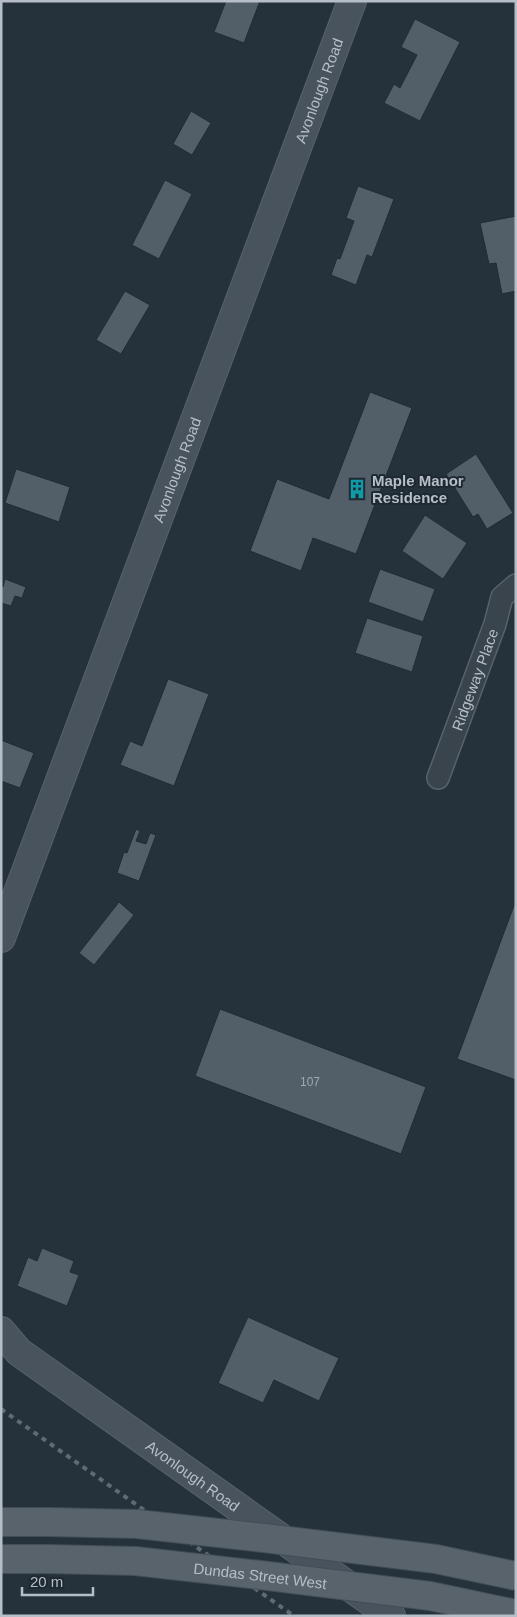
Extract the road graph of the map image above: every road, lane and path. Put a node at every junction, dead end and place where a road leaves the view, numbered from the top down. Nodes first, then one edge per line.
1 (352, 1) edge
2 (516, 584) edge
3 (438, 778) dead end
4 (1, 938) edge
5 (1, 1331) edge
6 (1, 1522) edge
7 (1, 1559) edge
8 (516, 1576) edge
9 (516, 1614) edge
10 (391, 1616) edge

1 - 4 street, Avonlough Road
2 - 3 street, Ridgeway Place
5 - 10 street, Avonlough Road
6 - 8 main road, bridge
7 - 9 main road, Dundas Street West, bridge

